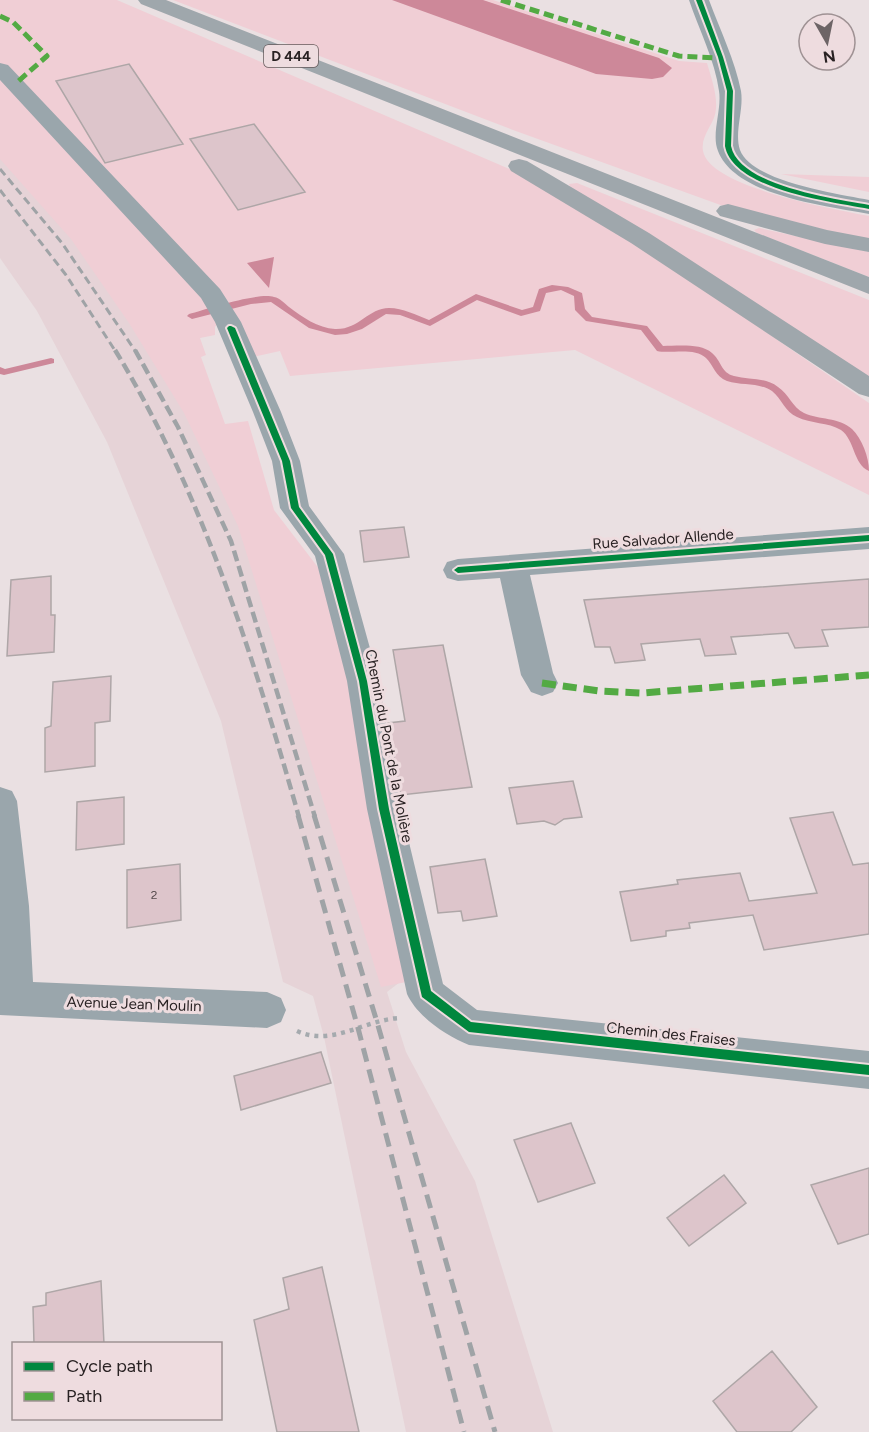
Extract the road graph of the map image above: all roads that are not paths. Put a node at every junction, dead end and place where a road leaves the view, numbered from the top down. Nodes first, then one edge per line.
1 (148, 0) edge
2 (694, 0) edge
3 (2, 69) edge
4 (328, 70) junction
5 (434, 113) junction
6 (869, 207) edge
7 (869, 245) edge
8 (869, 286) edge
9 (869, 388) edge
10 (869, 538) edge
11 (512, 565) junction
12 (459, 570) dead end
13 (542, 683) dead end
14 (0, 801) edge
15 (7, 999) edge
16 (267, 1010) road end
17 (469, 1027) joint
18 (869, 1070) edge

1 - 4 main road, D 444
2 - 6 street
3 - 17 street, Chemin du Pont de la Molière
4 - 5 main road, D 444
4 - 9 main road
5 - 7 main road
5 - 8 main road, D 444
10 - 11 street, Rue Salvador Allende
11 - 12 street, Rue Salvador Allende
11 - 13 street
14 - 15 street
15 - 16 street, Avenue Jean Moulin
17 - 18 street, Chemin des Fraises

